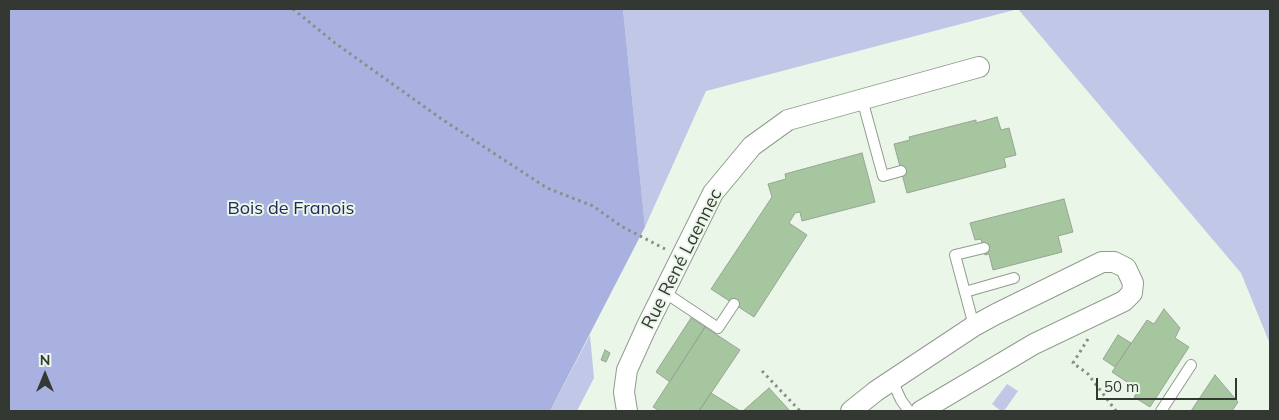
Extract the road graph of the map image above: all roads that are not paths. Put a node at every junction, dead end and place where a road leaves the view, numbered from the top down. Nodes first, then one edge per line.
1 (979, 67) dead end
2 (862, 99) junction
3 (901, 171) dead end
4 (984, 248) dead end
5 (1014, 278) dead end
6 (664, 292) junction
7 (965, 292) junction
8 (734, 304) dead end
9 (974, 326) junction
10 (1191, 365) dead end
11 (892, 380) junction
12 (627, 411) edge
13 (852, 411) edge
14 (909, 411) edge
15 (921, 411) edge
16 (1161, 411) edge

1 - 2 street, Rue René Laennec
2 - 3 lane
2 - 6 street, Rue René Laennec
4 - 7 lane
5 - 7 lane
6 - 8 lane
6 - 12 street, Rue René Laennec
7 - 9 lane
9 - 11 street
9 - 15 street
10 - 16 lane
11 - 13 street
11 - 14 lane

